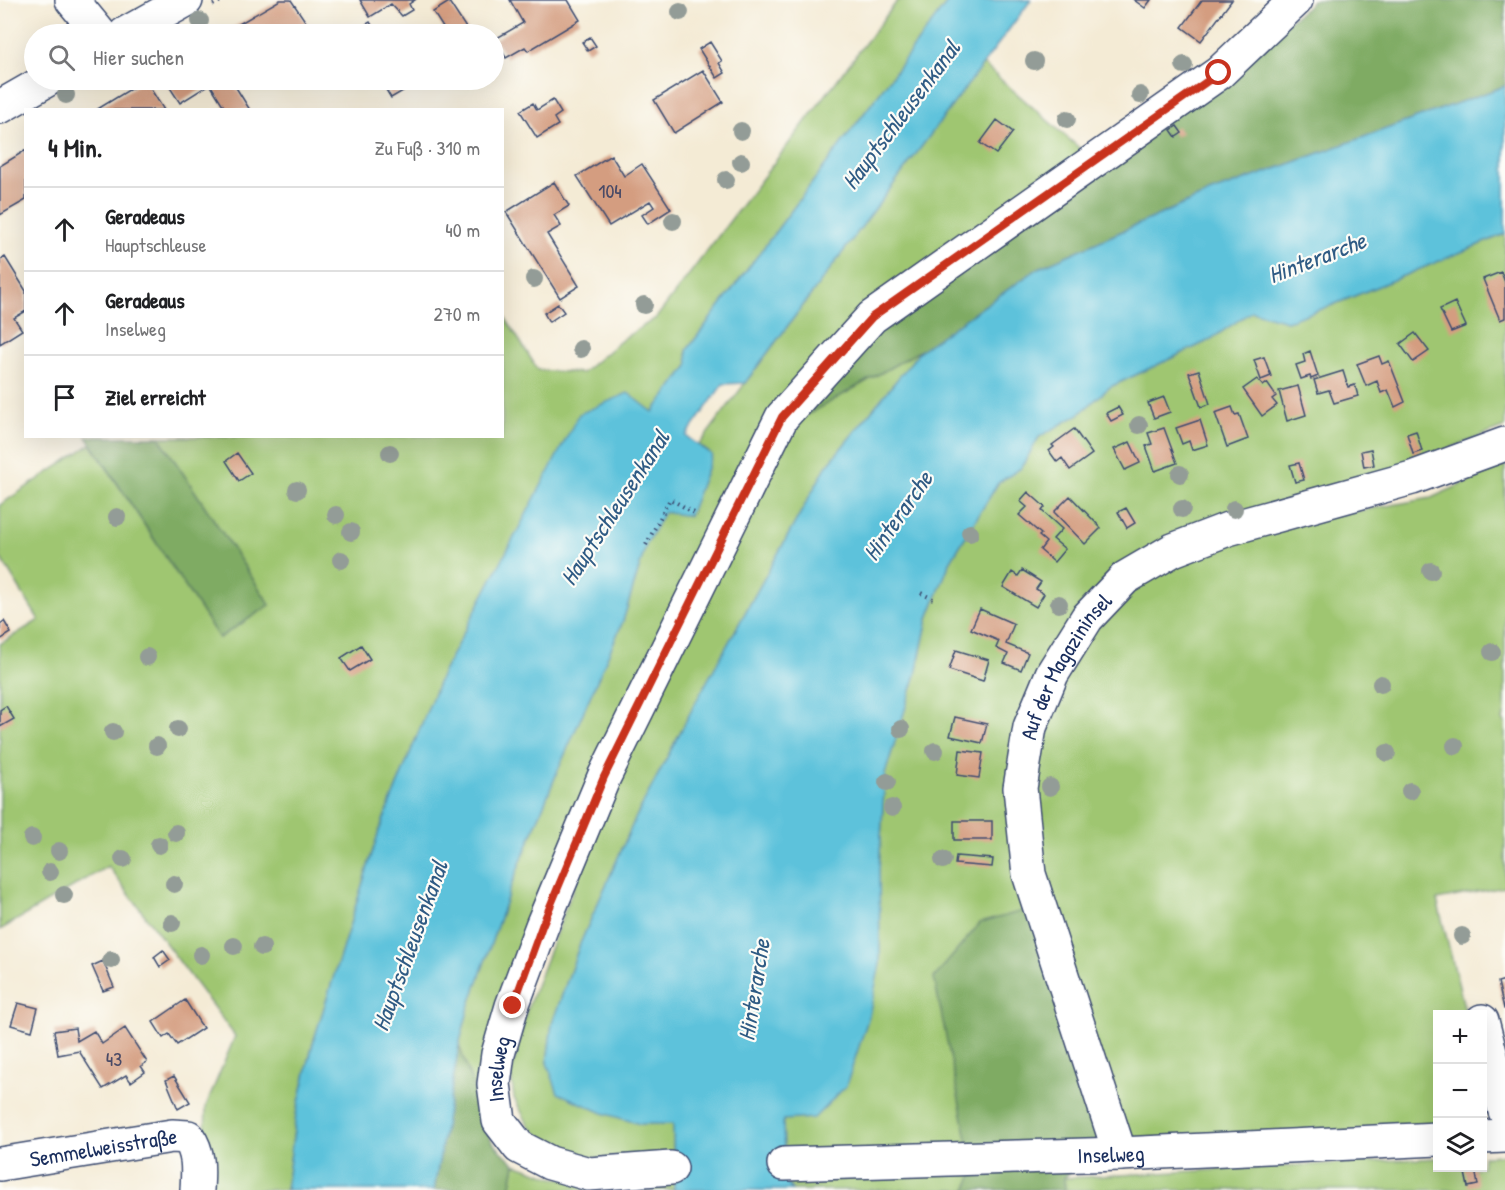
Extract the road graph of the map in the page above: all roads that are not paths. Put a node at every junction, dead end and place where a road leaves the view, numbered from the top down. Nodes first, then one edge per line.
1 (72, 0) edge
2 (186, 0) edge
3 (1296, 0) edge
4 (92, 24) edge
5 (143, 24) edge
6 (30, 90) edge
7 (0, 107) edge
8 (1505, 444) edge
9 (1487, 1040) edge
10 (1505, 1111) edge
11 (1505, 1136) edge
12 (1487, 1137) edge
13 (1433, 1139) edge
14 (1120, 1154) junction
15 (0, 1164) edge
16 (784, 1164) dead end
17 (671, 1168) dead end
18 (197, 1190) edge

1 - 4 street
2 - 5 street
3 - 17 street, Inselweg
6 - 7 street
8 - 14 street, Auf der Magazininsel
9 - 10 street
11 - 12 street
13 - 14 street, Inselweg
14 - 16 street, Inselweg
15 - 18 street, Semmelweisstraße

